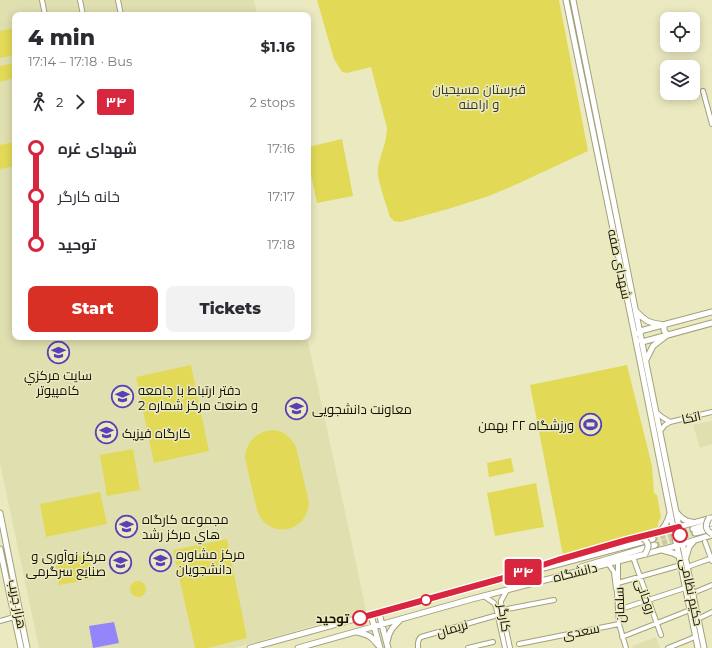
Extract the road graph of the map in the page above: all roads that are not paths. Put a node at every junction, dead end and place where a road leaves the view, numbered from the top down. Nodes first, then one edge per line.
1 (42, 0) edge
2 (80, 0) edge
3 (118, 0) edge
4 (566, 0) edge
5 (573, 0) edge
6 (44, 12) edge
7 (82, 12) edge
8 (120, 12) edge
9 (586, 64) junction
10 (579, 65) junction
11 (703, 91) dead end
12 (712, 124) edge
13 (636, 310) junction
14 (712, 312) edge
15 (712, 323) edge
16 (664, 325) junction
17 (640, 331) junction
18 (667, 335) junction
19 (636, 337) junction
20 (642, 342) junction
21 (646, 360) junction
22 (656, 412) junction
23 (712, 412) edge
24 (670, 422) junction
25 (660, 431) junction
26 (673, 510) junction
27 (0, 513) edge
28 (711, 520) edge
29 (695, 523) junction
30 (676, 528) junction
31 (712, 529) edge
32 (659, 532) junction
33 (712, 535) edge
34 (641, 537) junction
35 (694, 541) junction
36 (704, 542) dead end
37 (0, 549) edge
38 (680, 549) junction
39 (659, 550) junction
40 (645, 554) junction
41 (632, 557) junction
42 (686, 558) junction
43 (712, 559) edge
44 (618, 561) junction
45 (608, 563) junction
46 (681, 565) junction
47 (689, 566) junction
48 (615, 569) junction
49 (639, 577) junction
50 (500, 579) junction
51 (618, 583) junction
52 (712, 585) edge
53 (685, 588) junction
54 (15, 589) junction
55 (9, 590) junction
56 (507, 590) junction
57 (617, 593) junction
58 (693, 593) junction
59 (484, 596) junction
60 (554, 600) dead end
61 (648, 601) junction
62 (502, 610) junction
63 (618, 610) junction
64 (690, 610) junction
65 (712, 612) edge
66 (379, 613) junction
67 (371, 615) junction
68 (494, 616) dead end
69 (14, 617) junction
70 (402, 618) junction
71 (698, 619) junction
72 (0, 621) edge
73 (656, 623) junction
74 (382, 624) junction
75 (619, 624) junction
76 (374, 627) junction
77 (356, 632) junction
78 (661, 635) dead end
79 (622, 637) junction
80 (696, 637) junction
81 (493, 642) dead end
82 (519, 644) dead end
83 (387, 646) edge
84 (380, 647) edge
85 (21, 648) edge
86 (27, 648) edge
87 (250, 648) edge
88 (298, 648) edge
89 (418, 648) edge
90 (468, 648) edge
91 (505, 648) edge
92 (510, 648) edge
93 (626, 648) edge
94 (668, 648) edge
95 (698, 648) edge
96 (704, 648) edge

1 - 6 street
2 - 7 street
3 - 8 street
4 - 10 main road, شهدای صفه
5 - 9 main road, شهدای صفه
9 - 10 main road
9 - 13 main road, شهدای صفه
10 - 19 main road, شهدای صفه
11 - 12 street
13 - 16 main road
13 - 17 main road, شهدای صفه
14 - 16 main road
15 - 18 main road
16 - 17 main road
16 - 18 main road
17 - 19 main road
17 - 20 main road, شهدای صفه
18 - 20 main road
18 - 21 main road
19 - 20 main road
19 - 26 main road, شهدای صفه
20 - 21 main road, شهدای صفه
21 - 22 main road, شهدای صفه
22 - 24 street
22 - 25 main road, شهدای صفه
23 - 24 street, اتکا
24 - 25 street
25 - 26 main road, شهدای صفه
26 - 29 main road
26 - 30 main road, شهدای صفه
26 - 32 main road
27 - 54 main road, هزار جریب
28 - 29 main road, دانشگاه
28 - 31 main road
28 - 33 main road, bridge
29 - 30 main road, دانشگاه
30 - 32 main road, دانشگاه
30 - 38 main road, حکیم نظامی
30 - 38 main road, حکیم نظامی
32 - 34 main road, دانشگاه
33 - 35 main road, دانشگاه
34 - 40 main road, bridge
34 - 50 main road, دانشگاه
35 - 38 main road, دانشگاه
35 - 42 main road
36 - 43 street
37 - 55 main road
38 - 39 main road, دانشگاه
38 - 39 main road
38 - 42 main road, حکیم نظامی
38 - 46 main road, حکیم نظامی
39 - 40 main road, دانشگاه
40 - 41 main road, دانشگاه
41 - 44 main road, دانشگاه
41 - 49 street, روحانی
42 - 47 main road, حکیم نظامی
43 - 47 street
44 - 45 main road, دانشگاه
44 - 48 street, سلمان
45 - 48 street
45 - 56 main road, دانشگاه
46 - 49 street
46 - 53 main road, حکیم نظامی
47 - 58 main road, حکیم نظامی
48 - 51 street, سلمان
48 - 57 street
49 - 51 street
49 - 61 street, روحانی
50 - 56 main road
50 - 66 main road, دانشگاه
51 - 57 street, سلمان
52 - 58 street
53 - 61 street
53 - 64 main road, حکیم نظامی
54 - 55 main road
54 - 86 main road, هزار جریب
55 - 69 main road
56 - 59 main road, دانشگاه
56 - 62 street, کارگر
57 - 63 street, سلمان
58 - 71 main road, حکیم نظامی
59 - 70 main road, دانشگاه
59 - 91 street, کارگر
60 - 62 street
61 - 63 street
61 - 73 street, روحانی
62 - 92 street, کارگر
63 - 75 street, سلمان
64 - 73 street
64 - 80 main road, حکیم نظامی
65 - 71 street
66 - 67 main road, دانشگاه
66 - 74 main road
67 - 76 main road
67 - 87 main road, دانشگاه
68 - 89 street, نریمان
69 - 72 street
69 - 85 main road
70 - 74 main road, دانشگاه
70 - 83 main road
71 - 96 main road, حکیم نظامی
73 - 78 street, روحانی
73 - 79 street
74 - 76 main road, دانشگاه
74 - 83 main road
75 - 79 street, سلمان
75 - 82 street, سعدی
76 - 77 main road
76 - 84 main road
77 - 84 main road
77 - 88 main road
79 - 93 street, سلمان
80 - 94 street
80 - 95 main road, حکیم نظامی
81 - 90 street

